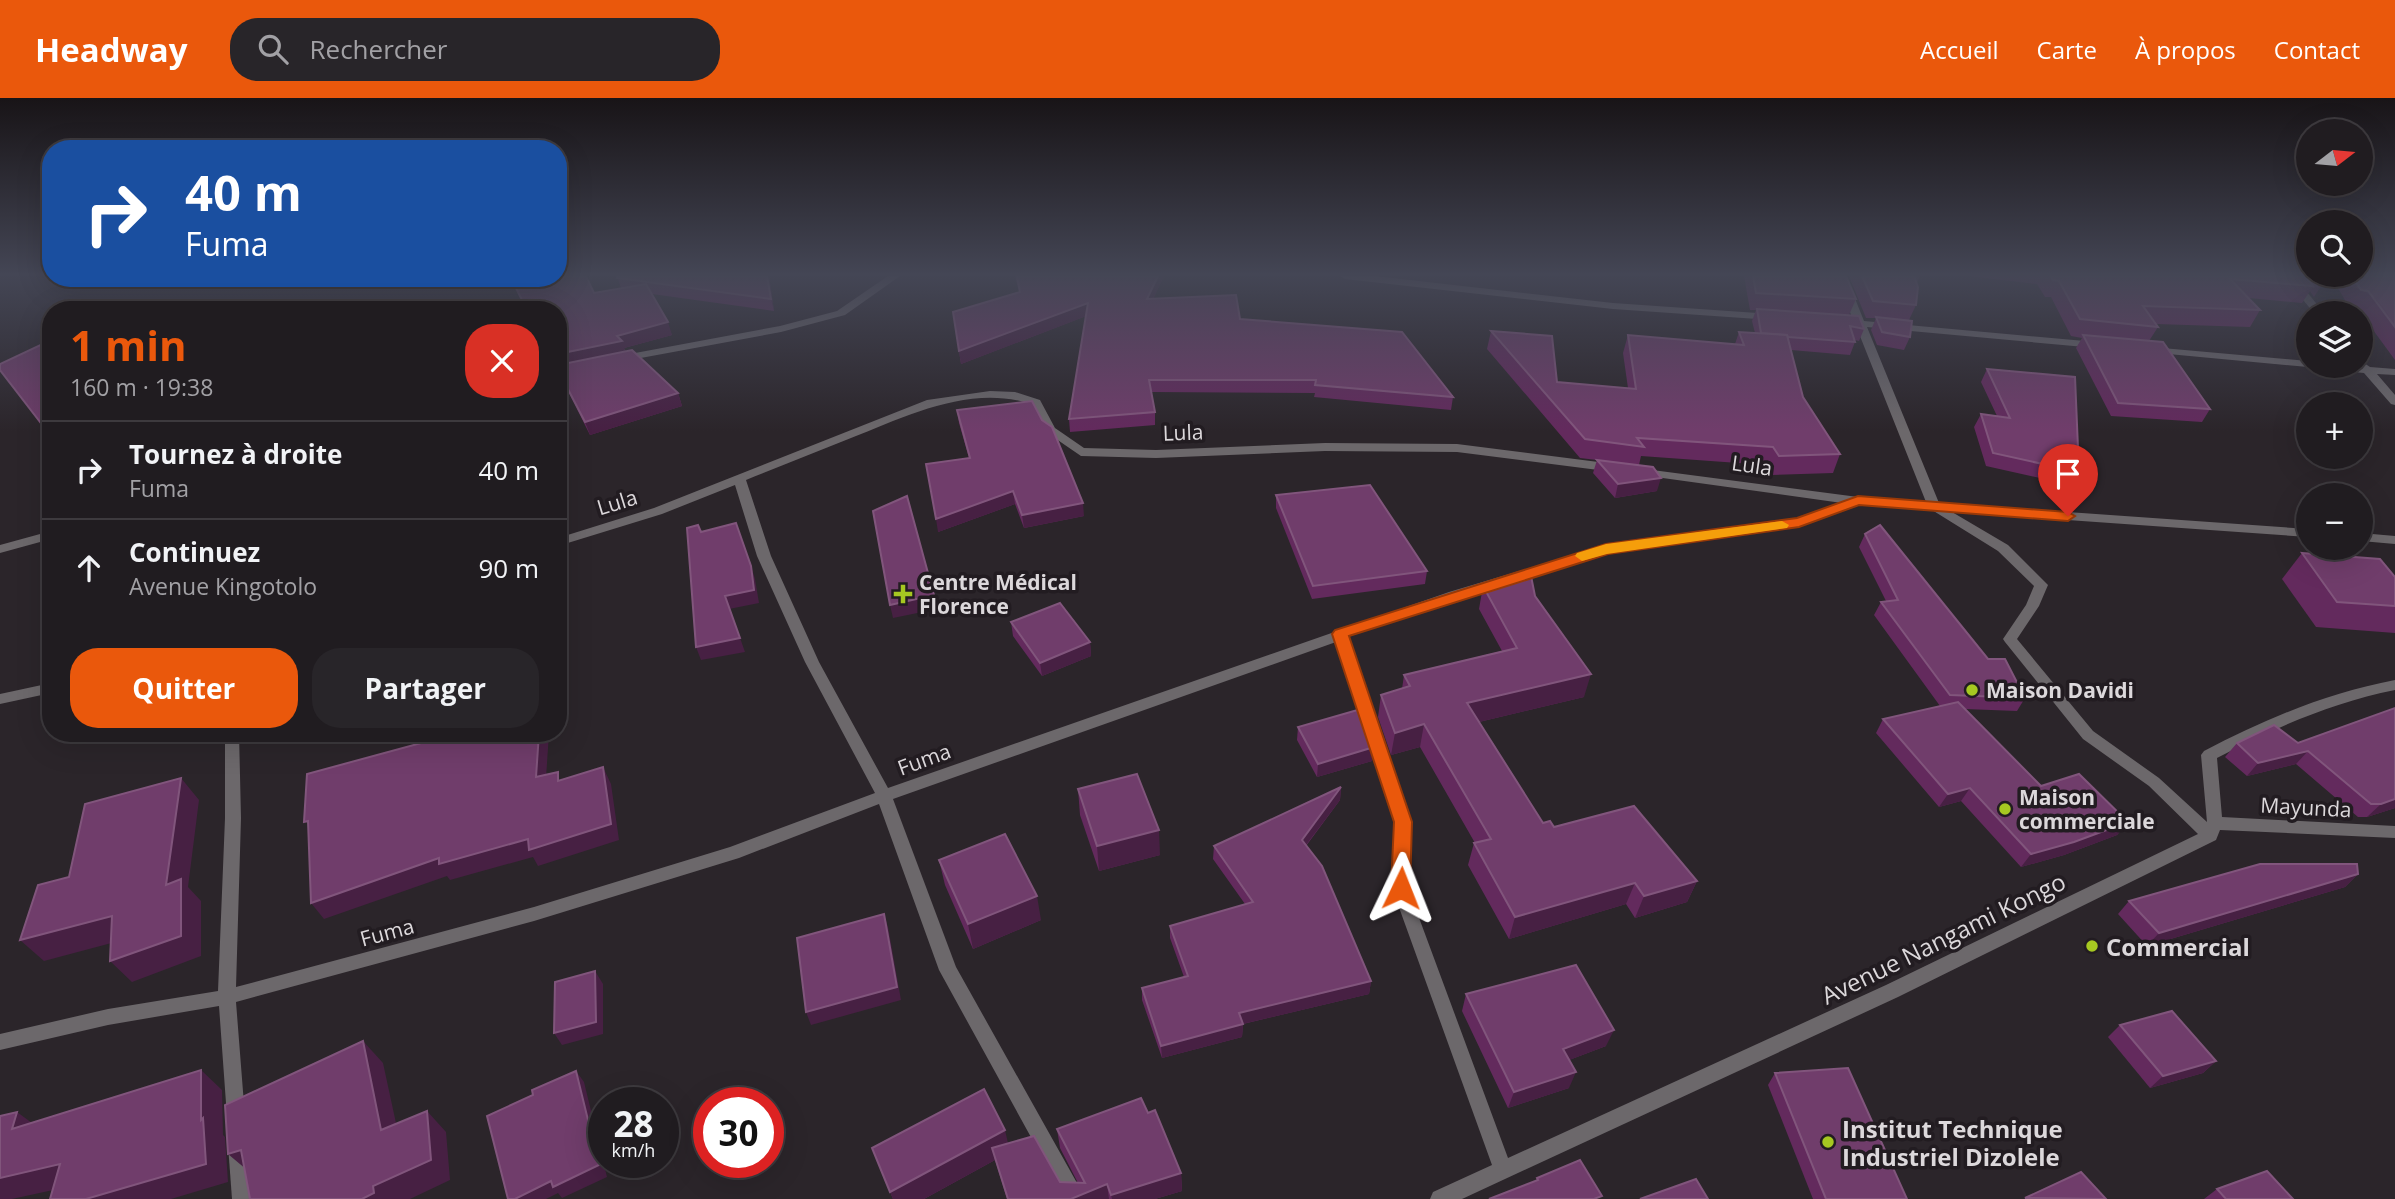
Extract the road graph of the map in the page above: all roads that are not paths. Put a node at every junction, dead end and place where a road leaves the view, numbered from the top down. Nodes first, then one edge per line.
1 (790, 327) edge
2 (1862, 327) edge
3 (1909, 327) edge
4 (2104, 345) edge
5 (2145, 349) edge
6 (611, 360) edge
7 (2296, 363) edge
8 (2373, 368) edge
9 (2395, 372) edge
10 (2373, 376) edge
11 (2395, 402) edge
12 (739, 478) junction
13 (1858, 501) junction
14 (1934, 506) junction
15 (2296, 533) edge
16 (42, 537) edge
17 (2373, 538) edge
18 (567, 539) edge
19 (2395, 540) edge
20 (0, 548) edge
21 (1340, 634) junction
22 (2395, 685) edge
23 (42, 690) edge
24 (0, 699) edge
25 (232, 742) edge
26 (884, 796) junction
27 (2213, 829) junction
28 (2395, 832) edge
29 (227, 997) junction
30 (0, 1042) edge
31 (1503, 1170) junction
32 (242, 1199) edge
33 (1076, 1199) edge
34 (1440, 1199) edge

1 - 6 street
2 - 14 street
3 - 4 street
5 - 7 street
8 - 9 street
10 - 11 street
12 - 13 street, Lula
12 - 18 street, Lula
12 - 26 street
13 - 14 street
13 - 21 street, Fuma
14 - 15 street
14 - 27 street
16 - 20 street
17 - 19 street
21 - 26 street, Fuma
21 - 31 street
22 - 27 street
23 - 24 street
25 - 29 street
26 - 29 street, Fuma
26 - 33 street
27 - 28 street, Mayunda
27 - 31 street, Avenue Nangami Kongo
29 - 30 street, Fuma
29 - 32 street
31 - 34 street, Avenue Nangami Kongo

